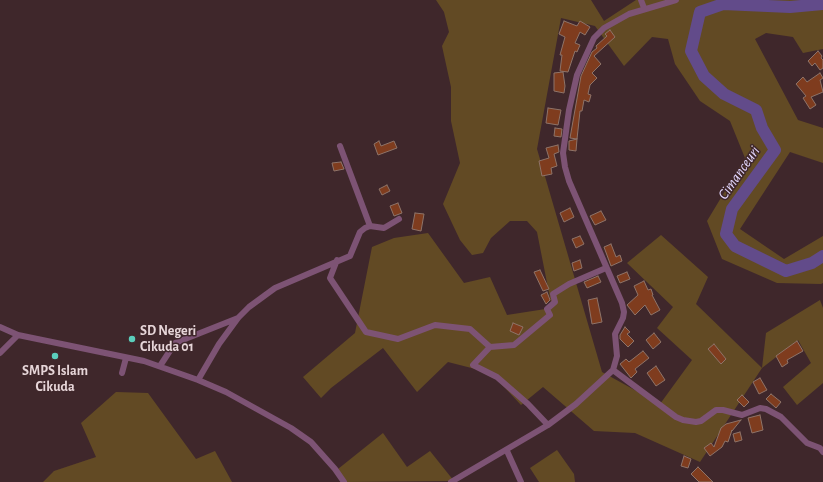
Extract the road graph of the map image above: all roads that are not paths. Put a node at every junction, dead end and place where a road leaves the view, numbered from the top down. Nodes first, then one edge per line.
1 (641, 0) edge
2 (676, 0) edge
3 (644, 8) junction
4 (340, 146) dead end
5 (399, 219) dead end
6 (370, 226) junction
7 (338, 260) junction
8 (606, 268) junction
9 (238, 318) junction
10 (0, 327) edge
11 (18, 336) junction
12 (490, 347) junction
13 (0, 353) edge
14 (126, 358) junction
15 (160, 366) junction
16 (613, 370) junction
17 (122, 373) dead end
18 (198, 380) junction
19 (548, 425) junction
20 (507, 451) junction
21 (823, 452) edge
22 (453, 481) edge
23 (344, 482) edge
24 (521, 482) edge

1 - 3 street
2 - 3 street
3 - 8 street
4 - 6 street
5 - 6 street
6 - 7 street
7 - 9 street
7 - 12 street
8 - 12 street
8 - 16 street
9 - 15 street
9 - 18 street
10 - 11 street
11 - 13 street
11 - 14 street
12 - 19 street
14 - 15 street
14 - 17 street
15 - 18 street
16 - 19 street
16 - 21 street
18 - 23 street
19 - 20 street
20 - 22 street
20 - 24 street

